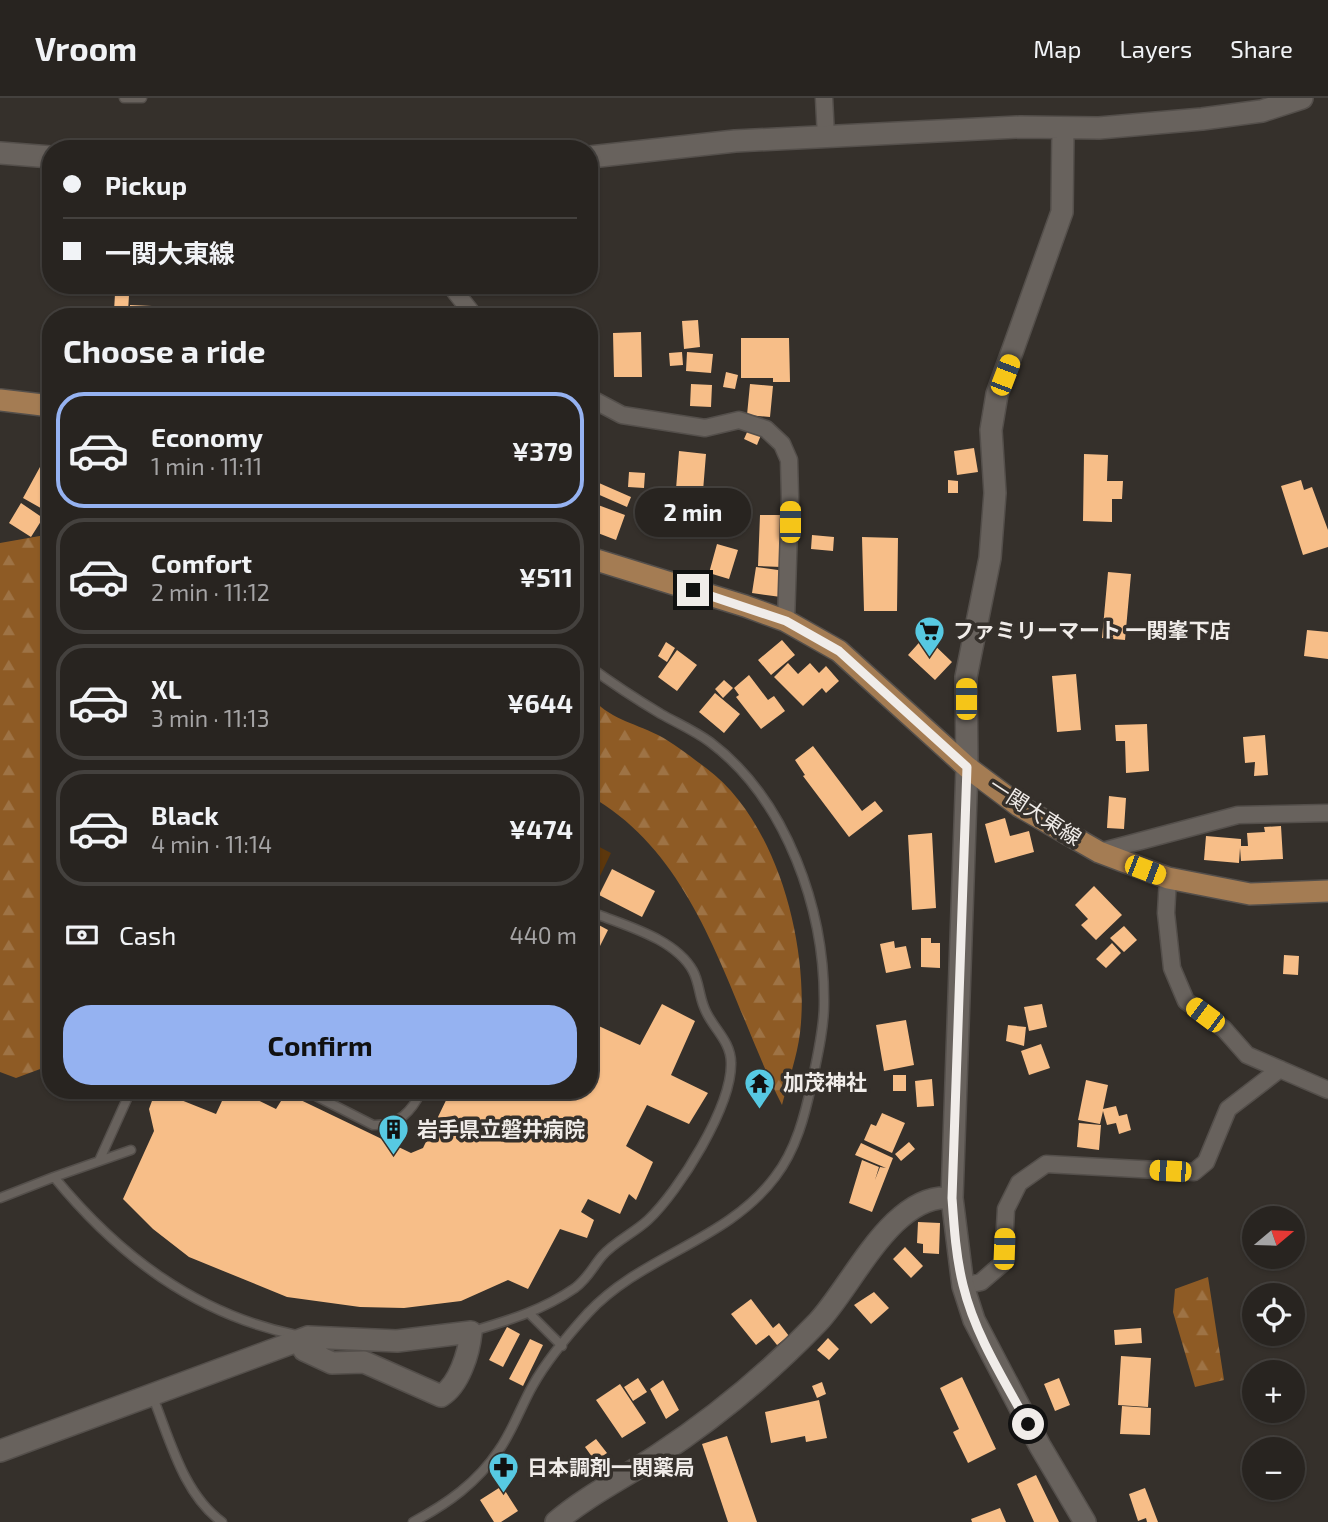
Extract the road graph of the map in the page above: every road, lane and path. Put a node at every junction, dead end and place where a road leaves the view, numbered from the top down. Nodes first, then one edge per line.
1 (124, 98) edge
2 (142, 98) edge
3 (824, 98) edge
4 (1302, 98) edge
5 (1063, 128) junction
6 (826, 137) junction
7 (0, 153) edge
8 (42, 156) edge
9 (598, 156) edge
10 (457, 294) edge
11 (468, 308) edge
12 (0, 400) edge
13 (598, 402) edge
14 (42, 405) edge
15 (598, 561) edge
16 (786, 621) junction
17 (598, 672) edge
18 (967, 767) junction
19 (1328, 813) edge
20 (1099, 852) junction
21 (1168, 878) junction
22 (1328, 891) edge
23 (598, 915) edge
24 (1280, 1069) junction
25 (1328, 1090) edge
26 (127, 1099) edge
27 (322, 1099) edge
28 (418, 1099) edge
29 (131, 1150) dead end
30 (99, 1161) junction
31 (54, 1177) junction
32 (0, 1198) edge
33 (952, 1198) junction
34 (963, 1286) junction
35 (530, 1314) junction
36 (471, 1332) junction
37 (308, 1337) junction
38 (562, 1346) junction
39 (152, 1395) junction
40 (0, 1451) edge
41 (222, 1522) edge
42 (413, 1522) edge
43 (556, 1522) edge
44 (1084, 1522) edge

1 - 2 lane
3 - 6 street
4 - 5 street
5 - 6 street
5 - 18 street
6 - 9 street
7 - 8 street
10 - 11 street
12 - 14 main road
13 - 16 street
15 - 16 main road, 一関大東線
16 - 18 main road, 一関大東線
17 - 38 lane
18 - 20 main road, 一関大東線
18 - 33 street
19 - 20 street
20 - 21 main road, 一関大東線
21 - 22 main road, 一関大東線
21 - 24 street
23 - 35 lane
24 - 25 street
24 - 34 street
26 - 30 lane
27 - 28 lane
29 - 30 lane
30 - 31 lane
31 - 32 lane
31 - 37 lane
33 - 34 street
33 - 43 street
34 - 44 street
35 - 36 lane
35 - 38 lane
36 - 37 street
36 - 37 street
37 - 39 street
38 - 42 lane
39 - 40 street
39 - 41 lane

